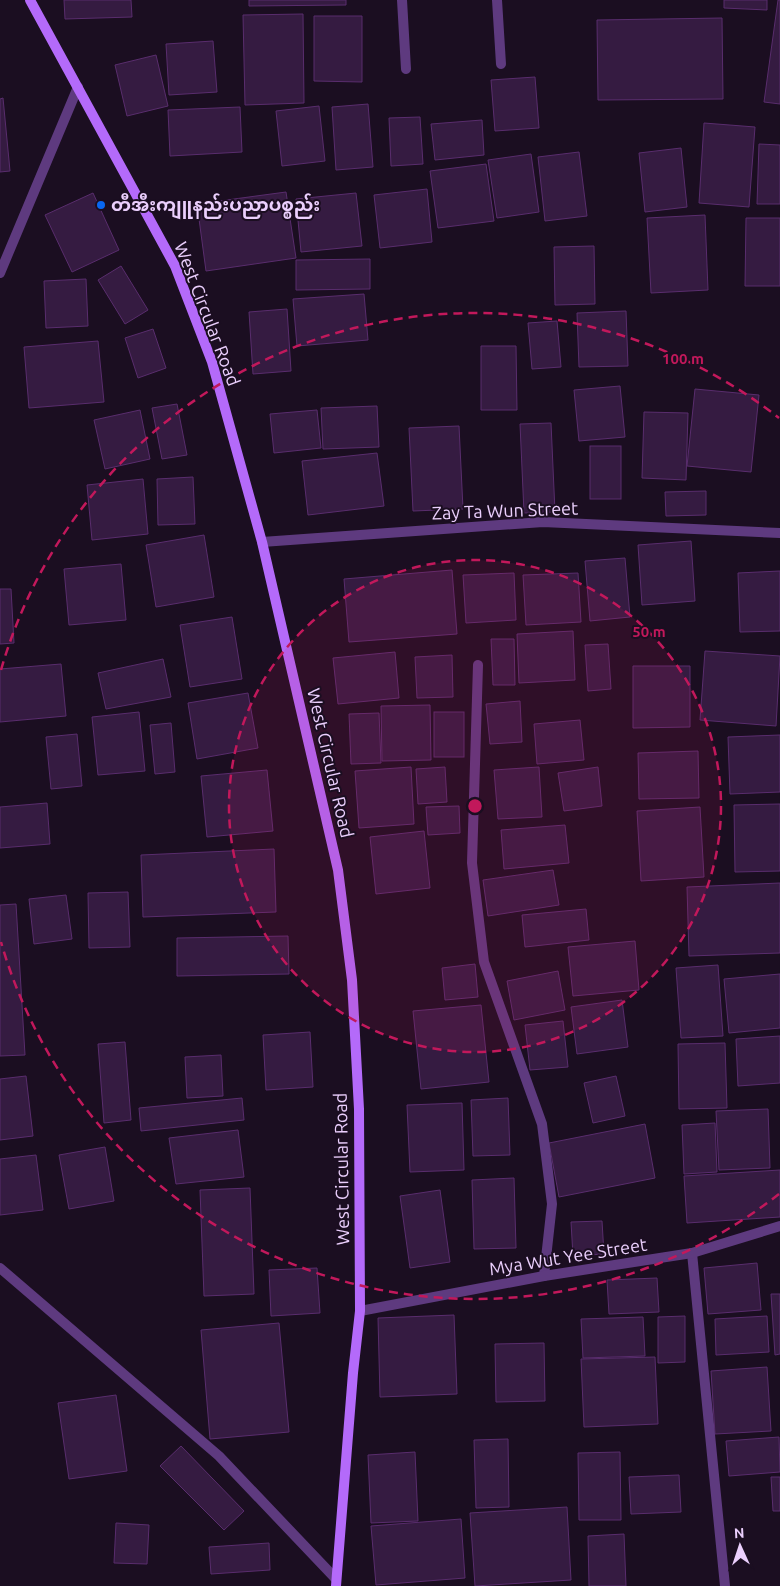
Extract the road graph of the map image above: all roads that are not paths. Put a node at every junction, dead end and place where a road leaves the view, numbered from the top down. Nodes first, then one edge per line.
1 (30, 0) edge
2 (402, 0) edge
3 (497, 0) edge
4 (501, 64) dead end
5 (406, 69) dead end
6 (78, 87) junction
7 (0, 273) edge
8 (780, 533) edge
9 (262, 542) junction
10 (478, 665) dead end
11 (780, 1226) edge
12 (692, 1253) junction
13 (0, 1268) edge
14 (544, 1276) junction
15 (360, 1311) junction
16 (336, 1583) edge
17 (725, 1586) edge

1 - 6 street, West Circular Road
2 - 5 street
3 - 4 street
6 - 7 street
6 - 9 street, West Circular Road
8 - 9 street, Zay Ta Wun Street
9 - 15 street, West Circular Road
10 - 14 street
11 - 12 street, Mya Wut Yee Street
12 - 14 street, Mya Wut Yee Street
12 - 17 street
13 - 16 street
14 - 15 street, Mya Wut Yee Street
15 - 16 street, West Circular Road

